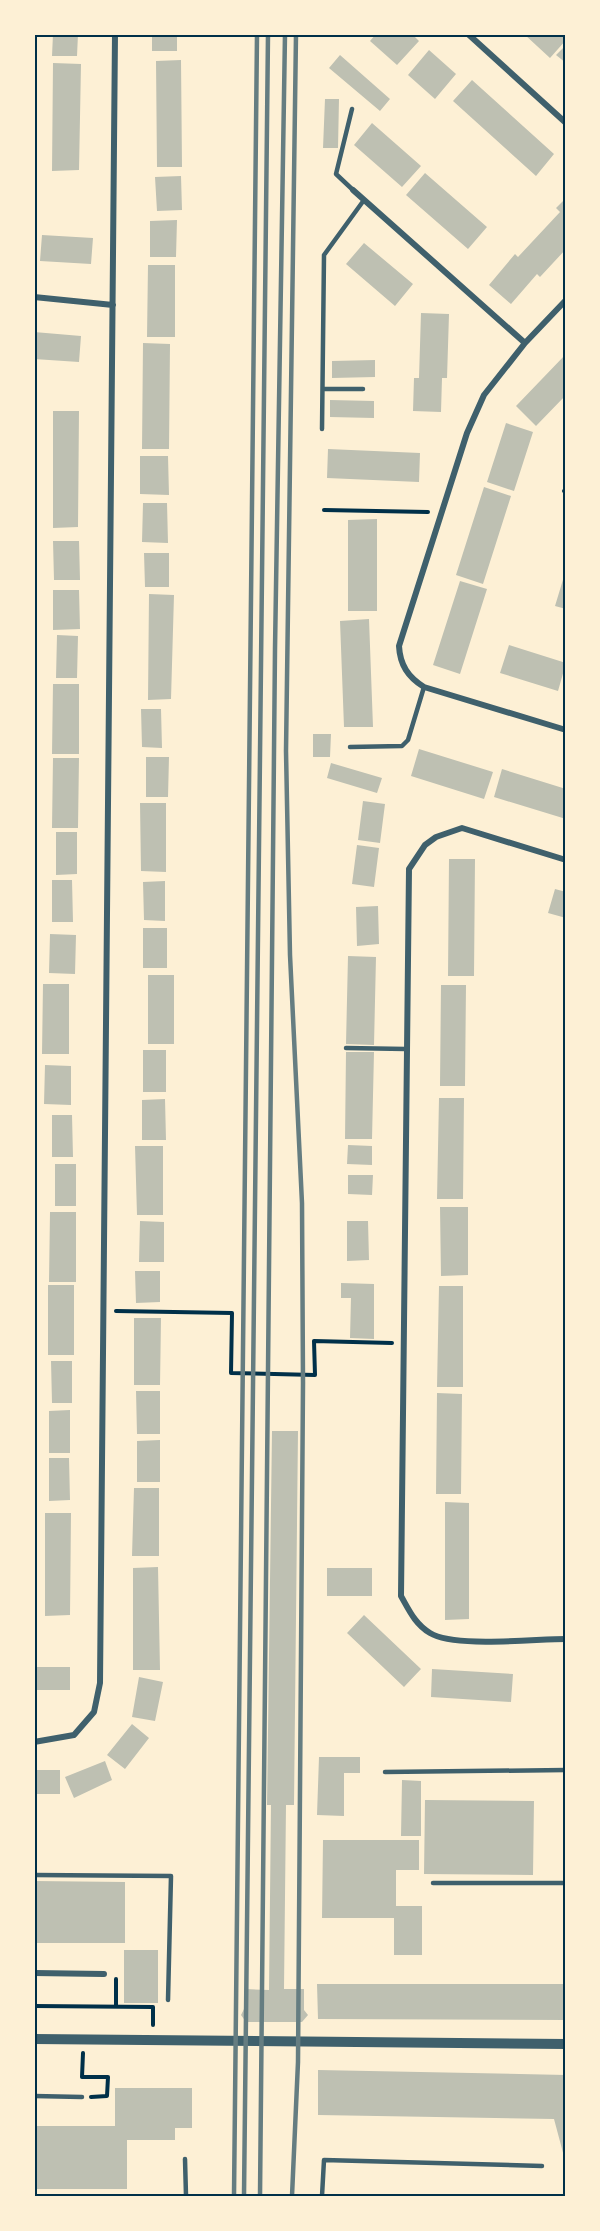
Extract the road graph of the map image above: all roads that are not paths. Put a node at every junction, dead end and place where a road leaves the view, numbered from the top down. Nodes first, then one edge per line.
1 (115, 34) edge
2 (468, 34) edge
3 (352, 109) dead end
4 (566, 123) edge
5 (353, 190) joint
6 (364, 200) junction
7 (34, 297) edge
8 (566, 300) edge
9 (113, 305) junction
10 (525, 343) junction
11 (323, 389) junction
12 (363, 389) dead end
13 (322, 429) dead end
14 (424, 687) junction
15 (566, 730) edge
16 (350, 747) dead end
17 (566, 860) edge
18 (346, 1048) dead end
19 (406, 1049) junction
20 (566, 1639) edge
21 (34, 1742) edge
22 (566, 1770) edge
23 (385, 1772) dead end
24 (34, 1875) edge
25 (434, 1883) dead end
26 (566, 1883) edge
27 (34, 1973) edge
28 (104, 1974) road end
29 (168, 2000) dead end
30 (34, 2039) edge
31 (566, 2044) edge
32 (34, 2096) edge
33 (82, 2097) road end
34 (185, 2159) dead end
35 (542, 2166) dead end
36 (186, 2196) edge
37 (322, 2196) edge

1 - 9 street
2 - 4 street
3 - 5 lane
5 - 6 street
6 - 10 street
6 - 11 lane
7 - 9 street
8 - 10 street
9 - 21 street
10 - 14 street
11 - 12 lane
11 - 13 lane
14 - 15 street
14 - 16 lane
17 - 19 street
18 - 19 lane
19 - 20 street
22 - 23 lane
24 - 29 lane
25 - 26 lane
27 - 28 street
30 - 31 street
32 - 33 lane
34 - 36 lane
35 - 37 lane

